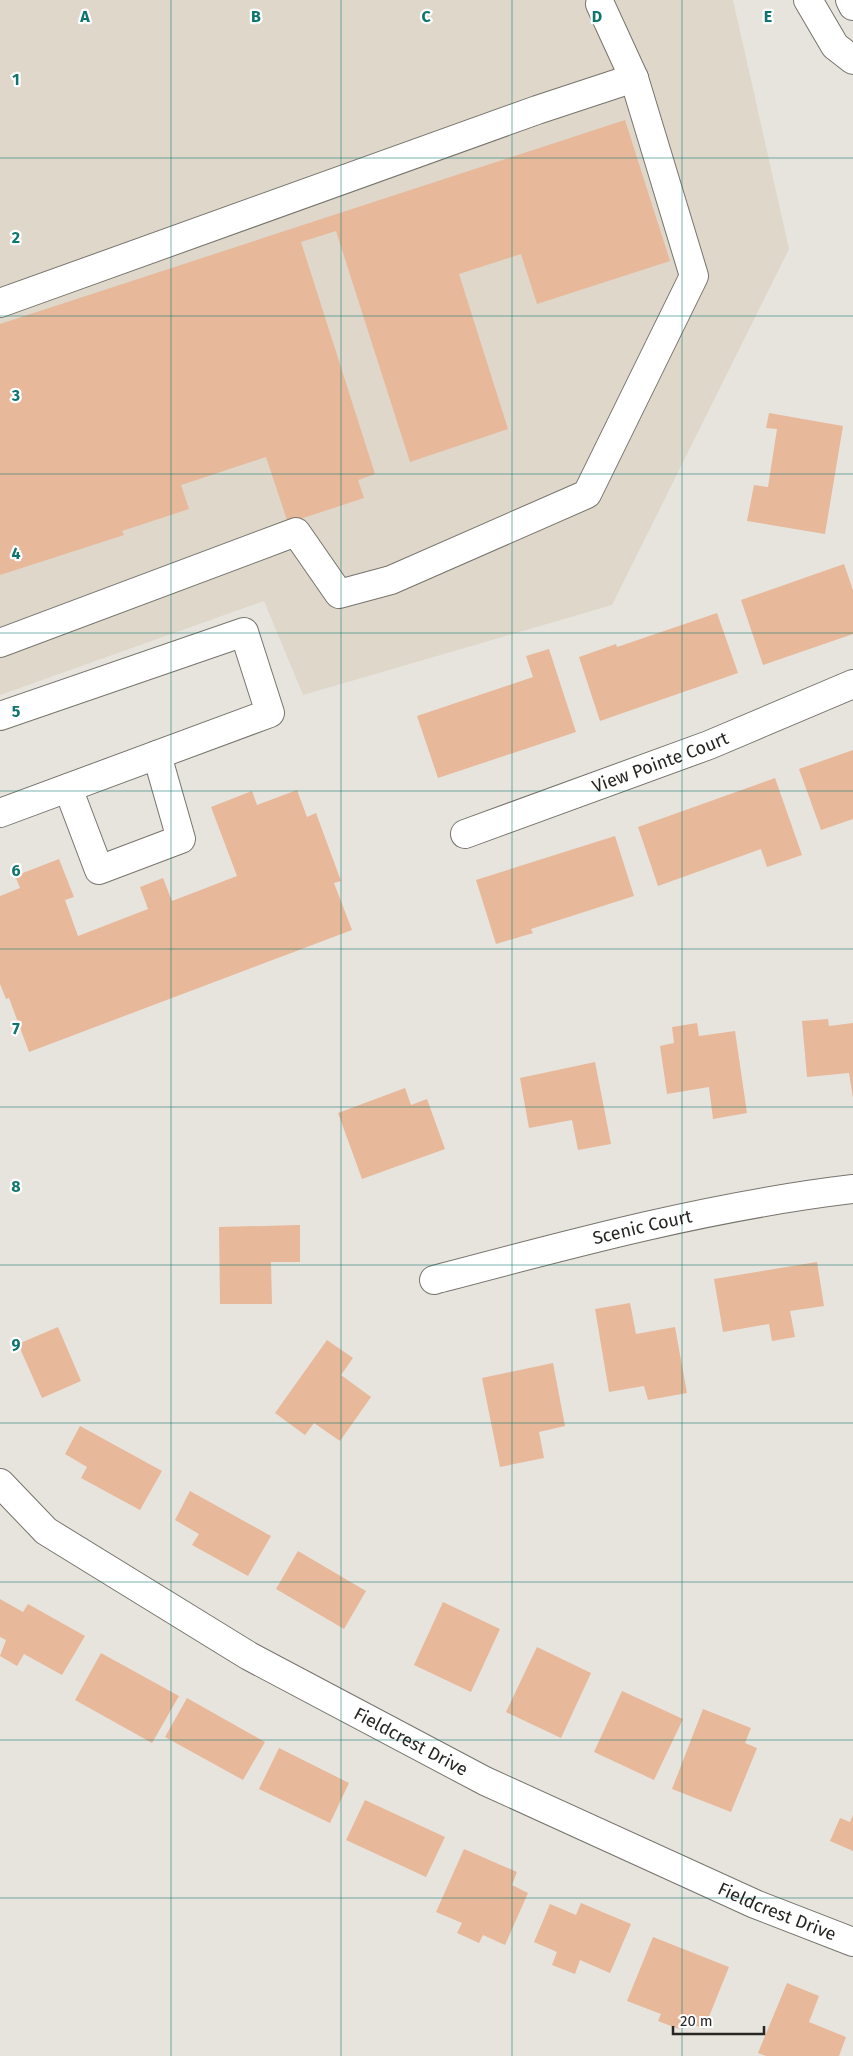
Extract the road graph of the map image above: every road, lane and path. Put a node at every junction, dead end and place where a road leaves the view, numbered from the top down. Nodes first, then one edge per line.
1 (808, 0) edge
2 (850, 0) edge
3 (602, 1) edge
4 (853, 6) edge
5 (853, 60) edge
6 (634, 78) junction
7 (0, 303) edge
8 (0, 643) edge
9 (853, 684) edge
10 (0, 716) edge
11 (157, 755) junction
12 (68, 788) junction
13 (0, 813) edge
14 (465, 834) dead end
15 (853, 1189) edge
16 (434, 1280) dead end
17 (0, 1483) edge
18 (853, 1942) edge

1 - 5 street
2 - 4 street
3 - 6 street
6 - 7 street
6 - 8 street
9 - 14 street, View Pointe Court
10 - 11 street
11 - 12 street
11 - 12 street
12 - 13 street
15 - 16 street, Scenic Court
17 - 18 street, Fieldcrest Drive

